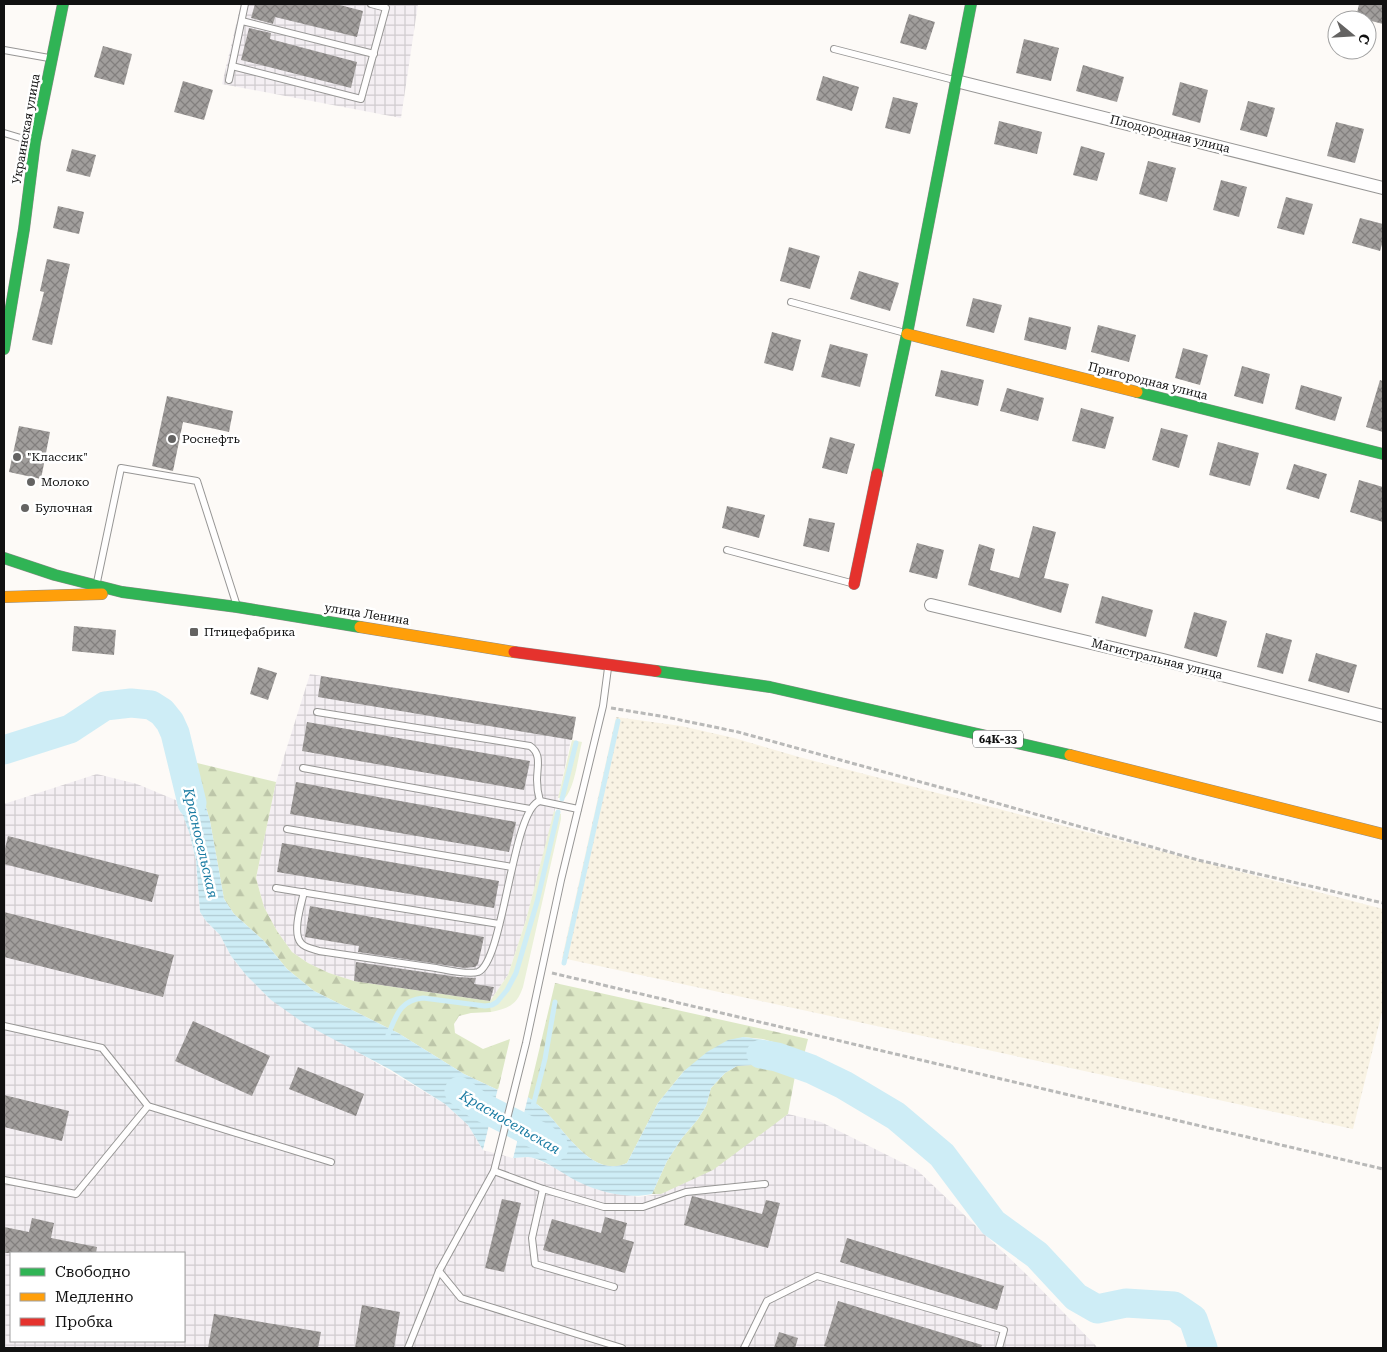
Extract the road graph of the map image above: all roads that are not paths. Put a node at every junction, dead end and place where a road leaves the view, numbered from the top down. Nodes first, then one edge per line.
1 (63, 4) edge
2 (245, 4) edge
3 (371, 4) edge
4 (971, 4) edge
5 (242, 21) junction
6 (834, 49) dead end
7 (4, 50) edge
8 (374, 54) junction
9 (53, 59) junction
10 (232, 66) junction
11 (229, 80) dead end
12 (956, 81) junction
13 (4, 133) edge
14 (35, 142) junction
15 (1383, 188) edge
16 (792, 302) dead end
17 (907, 334) junction
18 (4, 348) edge
19 (1383, 454) edge
20 (727, 550) dead end
21 (4, 558) edge
22 (854, 584) joint
23 (97, 586) junction
24 (122, 592) junction
25 (4, 596) edge
26 (37, 596) junction
27 (931, 605) dead end
28 (237, 606) junction
29 (4, 608) edge
30 (608, 664) junction
31 (317, 712) dead end
32 (1383, 716) edge
33 (303, 768) dead end
34 (540, 801) junction
35 (530, 809) junction
36 (578, 809) junction
37 (286, 829) dead end
38 (1383, 834) edge
39 (512, 867) junction
40 (276, 888) dead end
41 (304, 892) junction
42 (499, 924) junction
43 (4, 1026) edge
44 (148, 1106) junction
45 (332, 1162) dead end
46 (494, 1171) junction
47 (4, 1180) edge
48 (765, 1184) dead end
49 (543, 1189) junction
50 (439, 1271) junction
51 (614, 1287) dead end
52 (408, 1348) edge
53 (622, 1348) edge
54 (744, 1348) edge
55 (999, 1348) edge

1 - 9 main road, Украинская улица
2 - 5 lane
3 - 8 lane
4 - 12 main road
5 - 8 lane
5 - 10 lane
6 - 12 lane
7 - 9 lane
8 - 10 lane
9 - 14 main road, Украинская улица
10 - 11 lane
12 - 15 street, Плодородная улица
12 - 17 main road
13 - 14 lane
14 - 18 main road, Украинская улица
16 - 17 lane
17 - 19 main road, Пригородная улица
17 - 22 main road
20 - 22 lane
21 - 23 main road, улица Ленина
23 - 24 main road, улица Ленина
23 - 28 lane
24 - 26 main road, улица Ленина
24 - 28 main road, улица Ленина
25 - 26 main road, улица Ленина
26 - 29 main road
27 - 32 street, Магистральная улица
28 - 30 main road, улица Ленина
30 - 36 lane
30 - 38 main road, 64К-33
31 - 34 lane
33 - 35 lane
34 - 35 lane
34 - 36 lane
35 - 39 lane
36 - 46 lane
37 - 39 lane
39 - 42 lane
40 - 41 lane
41 - 42 lane
41 - 42 lane
43 - 44 lane
44 - 45 lane
44 - 47 lane
46 - 49 lane
46 - 50 lane
48 - 49 lane
49 - 51 lane
50 - 52 lane
50 - 53 lane
54 - 55 lane

